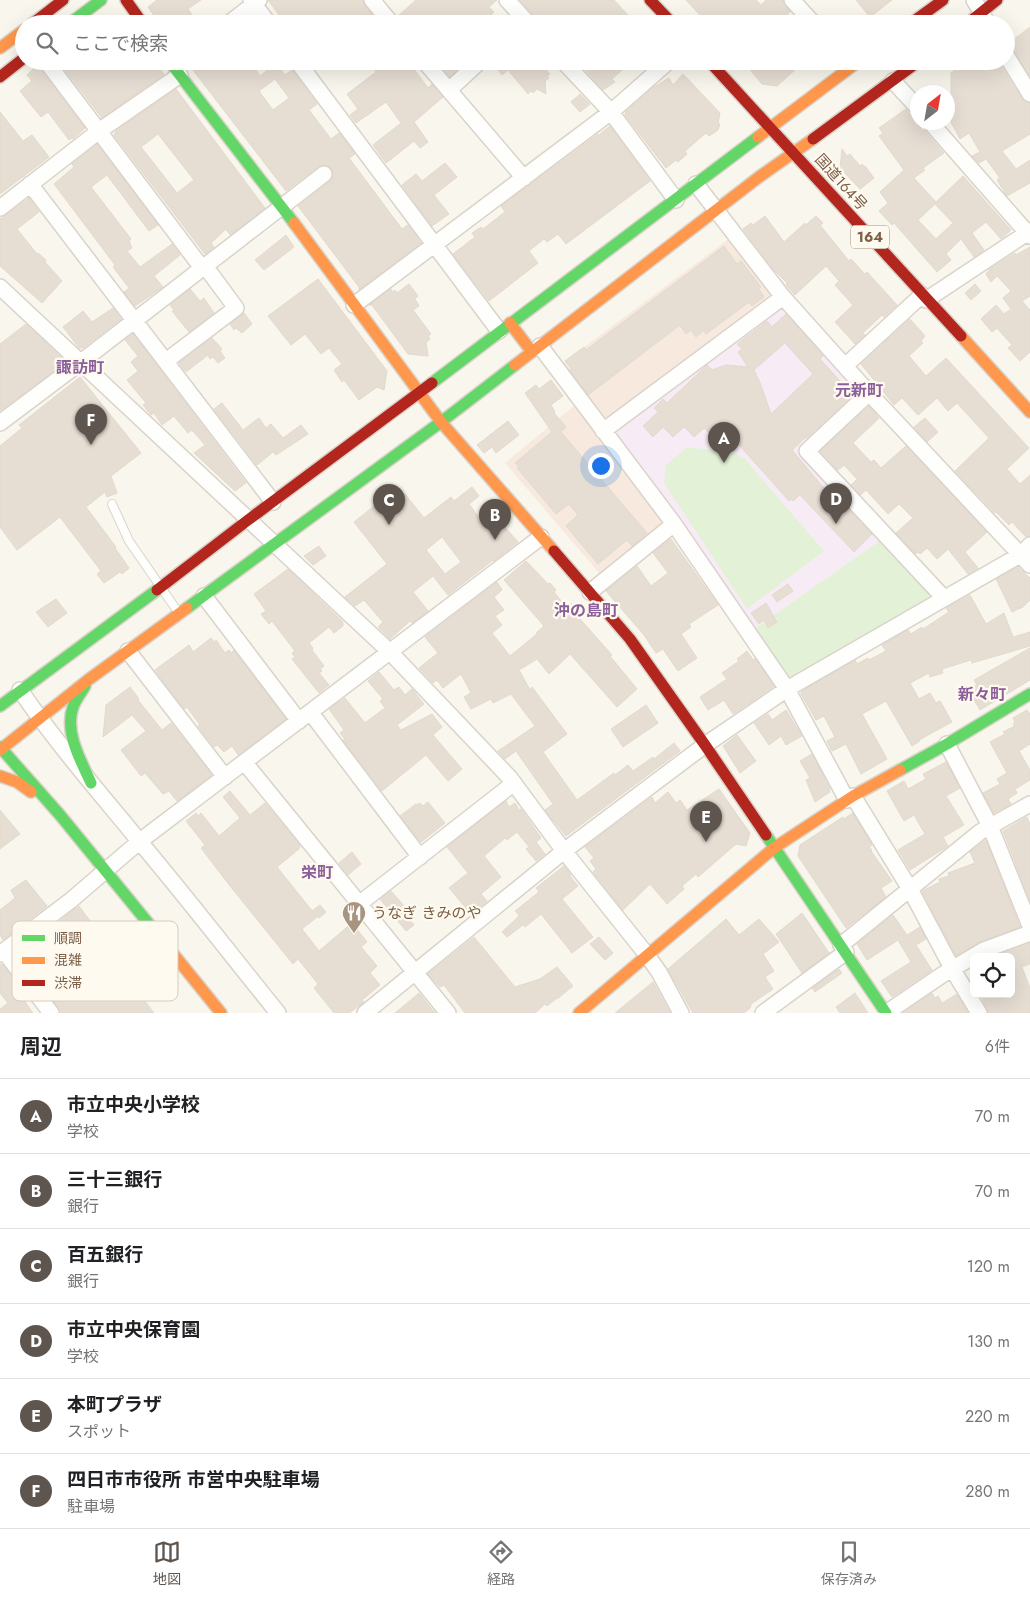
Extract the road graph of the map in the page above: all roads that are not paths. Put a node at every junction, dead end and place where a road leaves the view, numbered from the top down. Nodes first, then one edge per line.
1 (63, 0) edge
2 (101, 0) edge
3 (126, 0) edge
4 (372, 0) edge
5 (506, 0) edge
6 (650, 0) edge
7 (792, 0) edge
8 (943, 0) edge
9 (997, 0) edge
10 (255, 1) edge
11 (981, 12) edge
12 (44, 15) edge
13 (81, 15) edge
14 (137, 15) edge
15 (239, 15) edge
16 (264, 15) edge
17 (384, 15) edge
18 (520, 15) edge
19 (664, 15) edge
20 (806, 15) edge
21 (922, 15) edge
22 (15, 37) edge
23 (0, 48) edge
24 (15, 65) edge
25 (53, 70) edge
26 (170, 70) edge
27 (178, 70) edge
28 (304, 70) edge
29 (432, 70) edge
30 (471, 70) edge
31 (571, 70) edge
32 (659, 70) edge
33 (717, 70) edge
34 (844, 70) edge
35 (907, 70) edge
36 (1015, 70) edge
37 (0, 77) edge
38 (893, 81) junction
39 (449, 90) junction
40 (1030, 94) edge
41 (910, 99) edge
42 (611, 112) junction
43 (771, 127) junction
44 (937, 130) edge
45 (98, 131) junction
46 (794, 152) junction
47 (324, 174) dead end
48 (524, 178) junction
49 (30, 184) junction
50 (696, 184) junction
51 (676, 200) junction
52 (281, 206) junction
53 (0, 208) edge
54 (716, 210) junction
55 (1029, 233) edge
56 (434, 245) junction
57 (203, 267) junction
58 (0, 287) edge
59 (783, 297) junction
60 (924, 298) junction
61 (354, 305) junction
62 (134, 321) junction
63 (505, 327) junction
64 (536, 349) junction
65 (166, 361) junction
66 (81, 362) junction
67 (845, 366) junction
68 (419, 393) junction
69 (870, 393) junction
70 (1030, 412) edge
71 (0, 422) edge
72 (441, 422) junction
73 (603, 431) junction
74 (273, 502) junction
75 (112, 504) dead end
76 (248, 520) junction
77 (674, 524) junction
78 (541, 537) junction
79 (274, 543) junction
80 (1027, 555) edge
81 (162, 587) junction
82 (590, 592) junction
83 (204, 596) junction
84 (944, 598) junction
85 (179, 614) junction
86 (128, 651) junction
87 (390, 652) junction
88 (88, 680) junction
89 (787, 689) junction
90 (20, 690) junction
91 (1030, 694) edge
92 (0, 706) edge
93 (305, 717) junction
94 (39, 718) junction
95 (946, 744) junction
96 (706, 745) junction
97 (1, 748) edge
98 (245, 762) junction
99 (0, 776) edge
100 (225, 777) junction
101 (91, 783) junction
102 (514, 783) junction
103 (850, 798) junction
104 (1030, 804) edge
105 (60, 815) junction
106 (990, 826) junction
107 (140, 841) junction
108 (774, 848) junction
109 (564, 852) junction
110 (420, 857) junction
111 (106, 871) junction
112 (910, 889) junction
113 (359, 904) junction
114 (44, 921) edge
115 (146, 921) edge
116 (1030, 926) edge
117 (1030, 933) edge
118 (12, 945) edge
119 (843, 948) junction
120 (2, 953) edge
121 (647, 955) junction
122 (178, 960) edge
123 (12, 965) edge
124 (953, 970) junction
125 (414, 972) junction
126 (41, 1001) edge
127 (51, 1013) edge
128 (221, 1013) edge
129 (278, 1013) edge
130 (365, 1013) edge
131 (448, 1013) edge
132 (579, 1013) edge
133 (681, 1013) edge
134 (762, 1013) edge
135 (886, 1013) edge
136 (979, 1013) edge

1 - 12 main road
2 - 13 main road
3 - 14 main road
4 - 17 street
5 - 18 street
6 - 19 main road
7 - 20 street
8 - 21 main road
9 - 11 main road
10 - 15 street
10 - 16 street
22 - 23 main road
24 - 37 main road
25 - 45 street
26 - 45 street
27 - 52 main road
28 - 56 street
29 - 39 street
30 - 39 street
31 - 42 street
32 - 42 street
33 - 43 main road, 国道164号 / 164
34 - 43 main road
35 - 38 main road
36 - 40 street
38 - 41 street
38 - 46 main road
39 - 48 street
42 - 48 street
42 - 51 street
43 - 46 main road, 国道164号 / 164
43 - 50 main road
44 - 55 street
45 - 49 street
45 - 57 street
46 - 54 main road
46 - 60 main road, 国道164号 / 164
47 - 52 street
48 - 56 street
49 - 53 street
49 - 62 street
50 - 51 main road
50 - 54 street
51 - 63 main road
52 - 57 street
52 - 61 main road
54 - 59 street
54 - 64 main road
55 - 60 street
56 - 61 street
56 - 63 street
57 - 62 street
57 - 65 street
58 - 66 street
59 - 67 street
59 - 73 street
60 - 67 street
60 - 70 main road, 国道164号 / 164
61 - 68 main road
62 - 65 street
62 - 66 street
63 - 64 main road
63 - 68 main road
64 - 72 main road
64 - 73 street
65 - 74 street
66 - 71 street
66 - 76 street
67 - 69 street
68 - 72 main road
68 - 74 main road
69 - 80 street
69 - 84 street
72 - 78 main road
72 - 79 main road
73 - 77 street
74 - 76 main road
75 - 81 lane
76 - 79 street
76 - 81 main road
77 - 82 street
77 - 89 street
78 - 82 main road
78 - 87 street
79 - 83 main road
79 - 87 street
80 - 84 street
81 - 85 lane
81 - 90 main road
82 - 96 main road
83 - 85 main road
83 - 93 street
84 - 89 street
85 - 86 main road
86 - 88 main road
86 - 100 street
87 - 93 street
87 - 102 street
88 - 94 main road
88 - 101 main road
89 - 96 street
89 - 103 street
90 - 92 main road
90 - 94 street
91 - 95 main road
93 - 98 street
93 - 110 street
94 - 97 main road
94 - 101 street
95 - 103 main road
95 - 106 street
96 - 108 main road
96 - 109 street
97 - 105 main road
98 - 100 street
98 - 113 street
99 - 105 main road
100 - 107 street
101 - 107 street
102 - 109 street
102 - 110 street
103 - 108 main road
103 - 112 street
104 - 106 street
105 - 111 main road
106 - 112 street
106 - 116 street
107 - 111 street
107 - 129 street
108 - 119 main road
108 - 121 main road
109 - 121 street
109 - 125 street
110 - 113 street
111 - 114 street
111 - 115 main road
112 - 119 street
112 - 124 street
113 - 125 street
117 - 124 street
118 - 120 street
119 - 134 street
119 - 135 main road
120 - 123 street
121 - 132 main road
121 - 133 street
122 - 128 main road
124 - 135 street
124 - 136 street
125 - 130 street
125 - 131 street
126 - 127 street

